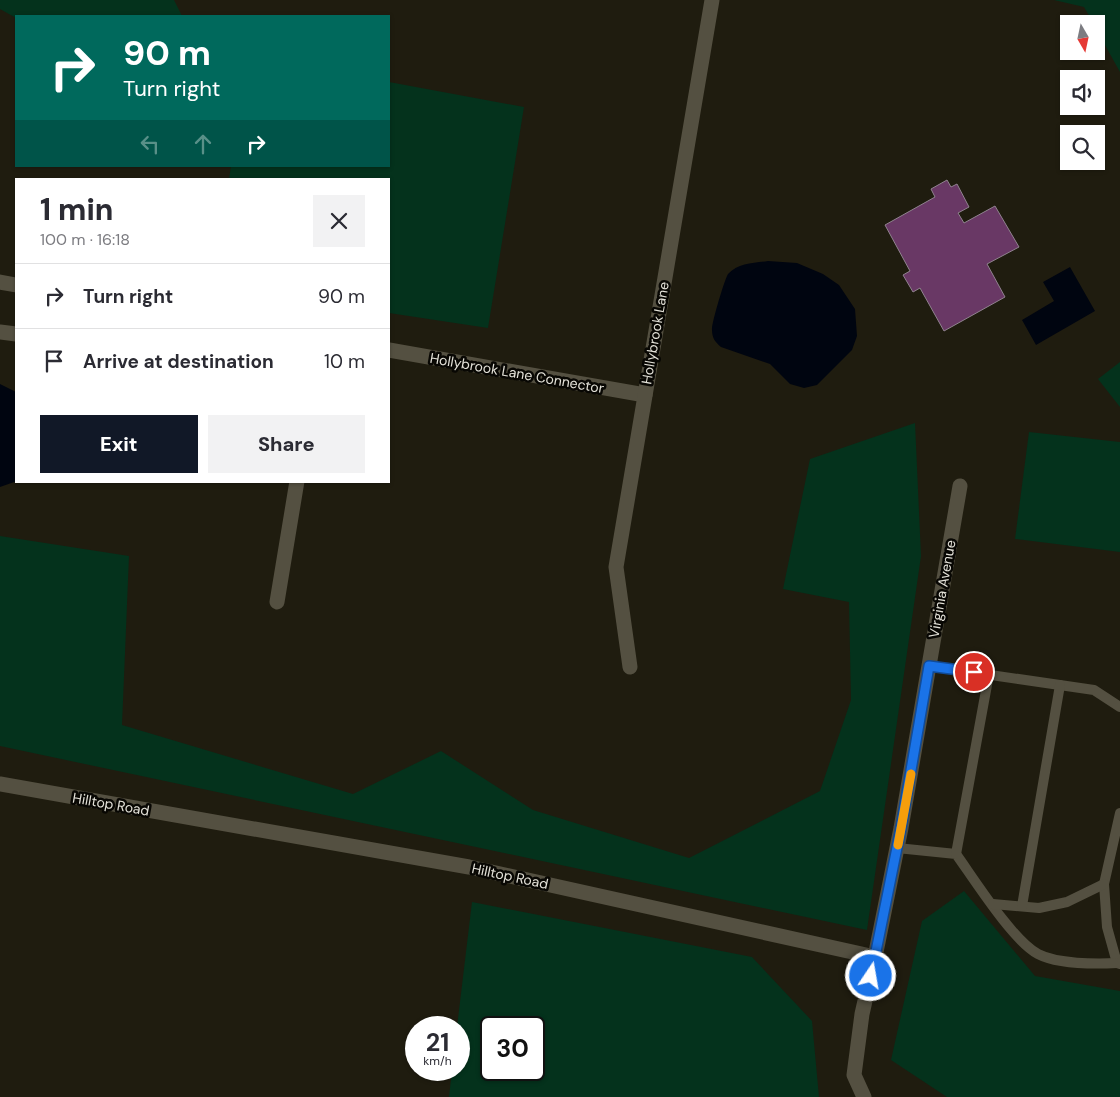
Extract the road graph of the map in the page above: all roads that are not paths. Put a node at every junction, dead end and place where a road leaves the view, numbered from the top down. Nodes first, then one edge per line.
1 (712, 0) edge
2 (0, 282) edge
3 (15, 285) edge
4 (0, 332) edge
5 (15, 334) edge
6 (390, 350) edge
7 (645, 395) junction
8 (297, 483) edge
9 (960, 486) dead end
10 (277, 602) dead end
11 (929, 666) junction
12 (630, 667) dead end
13 (989, 674) junction
14 (1060, 685) junction
15 (1120, 707) edge
16 (0, 784) edge
17 (1120, 812) edge
18 (897, 848) junction
19 (956, 854) junction
20 (1104, 884) junction
21 (993, 904) junction
22 (1022, 906) junction
23 (875, 957) junction
24 (1119, 963) edge
25 (864, 1097) edge

1 - 7 street, Hollybrook Lane
2 - 3 street
4 - 5 street
6 - 7 street, Hollybrook Lane Connector
7 - 12 street, Hollybrook Lane
8 - 10 street
9 - 11 street, Virginia Avenue
11 - 13 lane
11 - 18 street, Virginia Avenue
13 - 14 lane
13 - 19 lane
14 - 15 lane
14 - 22 lane
16 - 23 street, Hilltop Road
17 - 20 lane
18 - 19 lane
18 - 23 street, Virginia Avenue
19 - 21 lane
20 - 22 lane
20 - 24 lane
21 - 22 lane
21 - 24 lane
23 - 25 street

